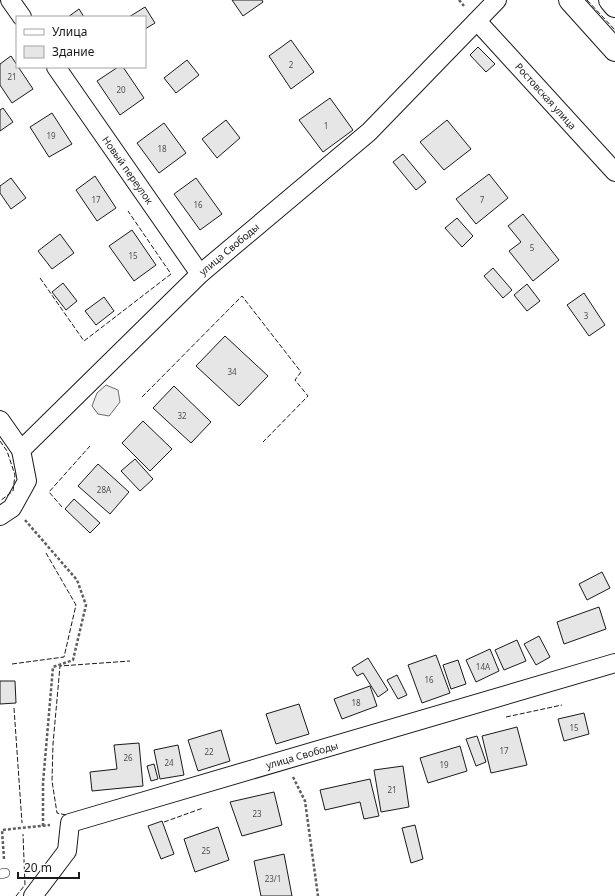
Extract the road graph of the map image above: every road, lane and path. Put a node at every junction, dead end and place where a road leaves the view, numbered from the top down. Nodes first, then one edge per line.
1 (10, 0) edge
2 (497, 0) edge
3 (570, 0) edge
4 (610, 0) edge
5 (615, 6) edge
6 (21, 16) edge
7 (477, 21) junction
8 (615, 50) edge
9 (57, 68) edge
10 (615, 172) edge
11 (200, 274) junction
12 (0, 420) edge
13 (21, 450) junction
14 (7, 511) edge
15 (615, 663) edge
16 (284, 760) junction
17 (70, 823) junction
18 (43, 826) junction
19 (3, 873) edge
20 (33, 896) edge
21 (318, 896) edge

1 - 6 street
2 - 7 street, улица Свободы
3 - 8 highway
4 - 5 highway
7 - 10 street, Ростовская улица
7 - 11 street, улица Свободы
9 - 11 street, Новый переулок
11 - 13 street, улица Свободы
12 - 13 street
13 - 14 street
14 - 18 path
15 - 16 street, улица Свободы
16 - 17 street, улица Свободы
16 - 21 path
17 - 18 path
17 - 20 street
18 - 19 path

